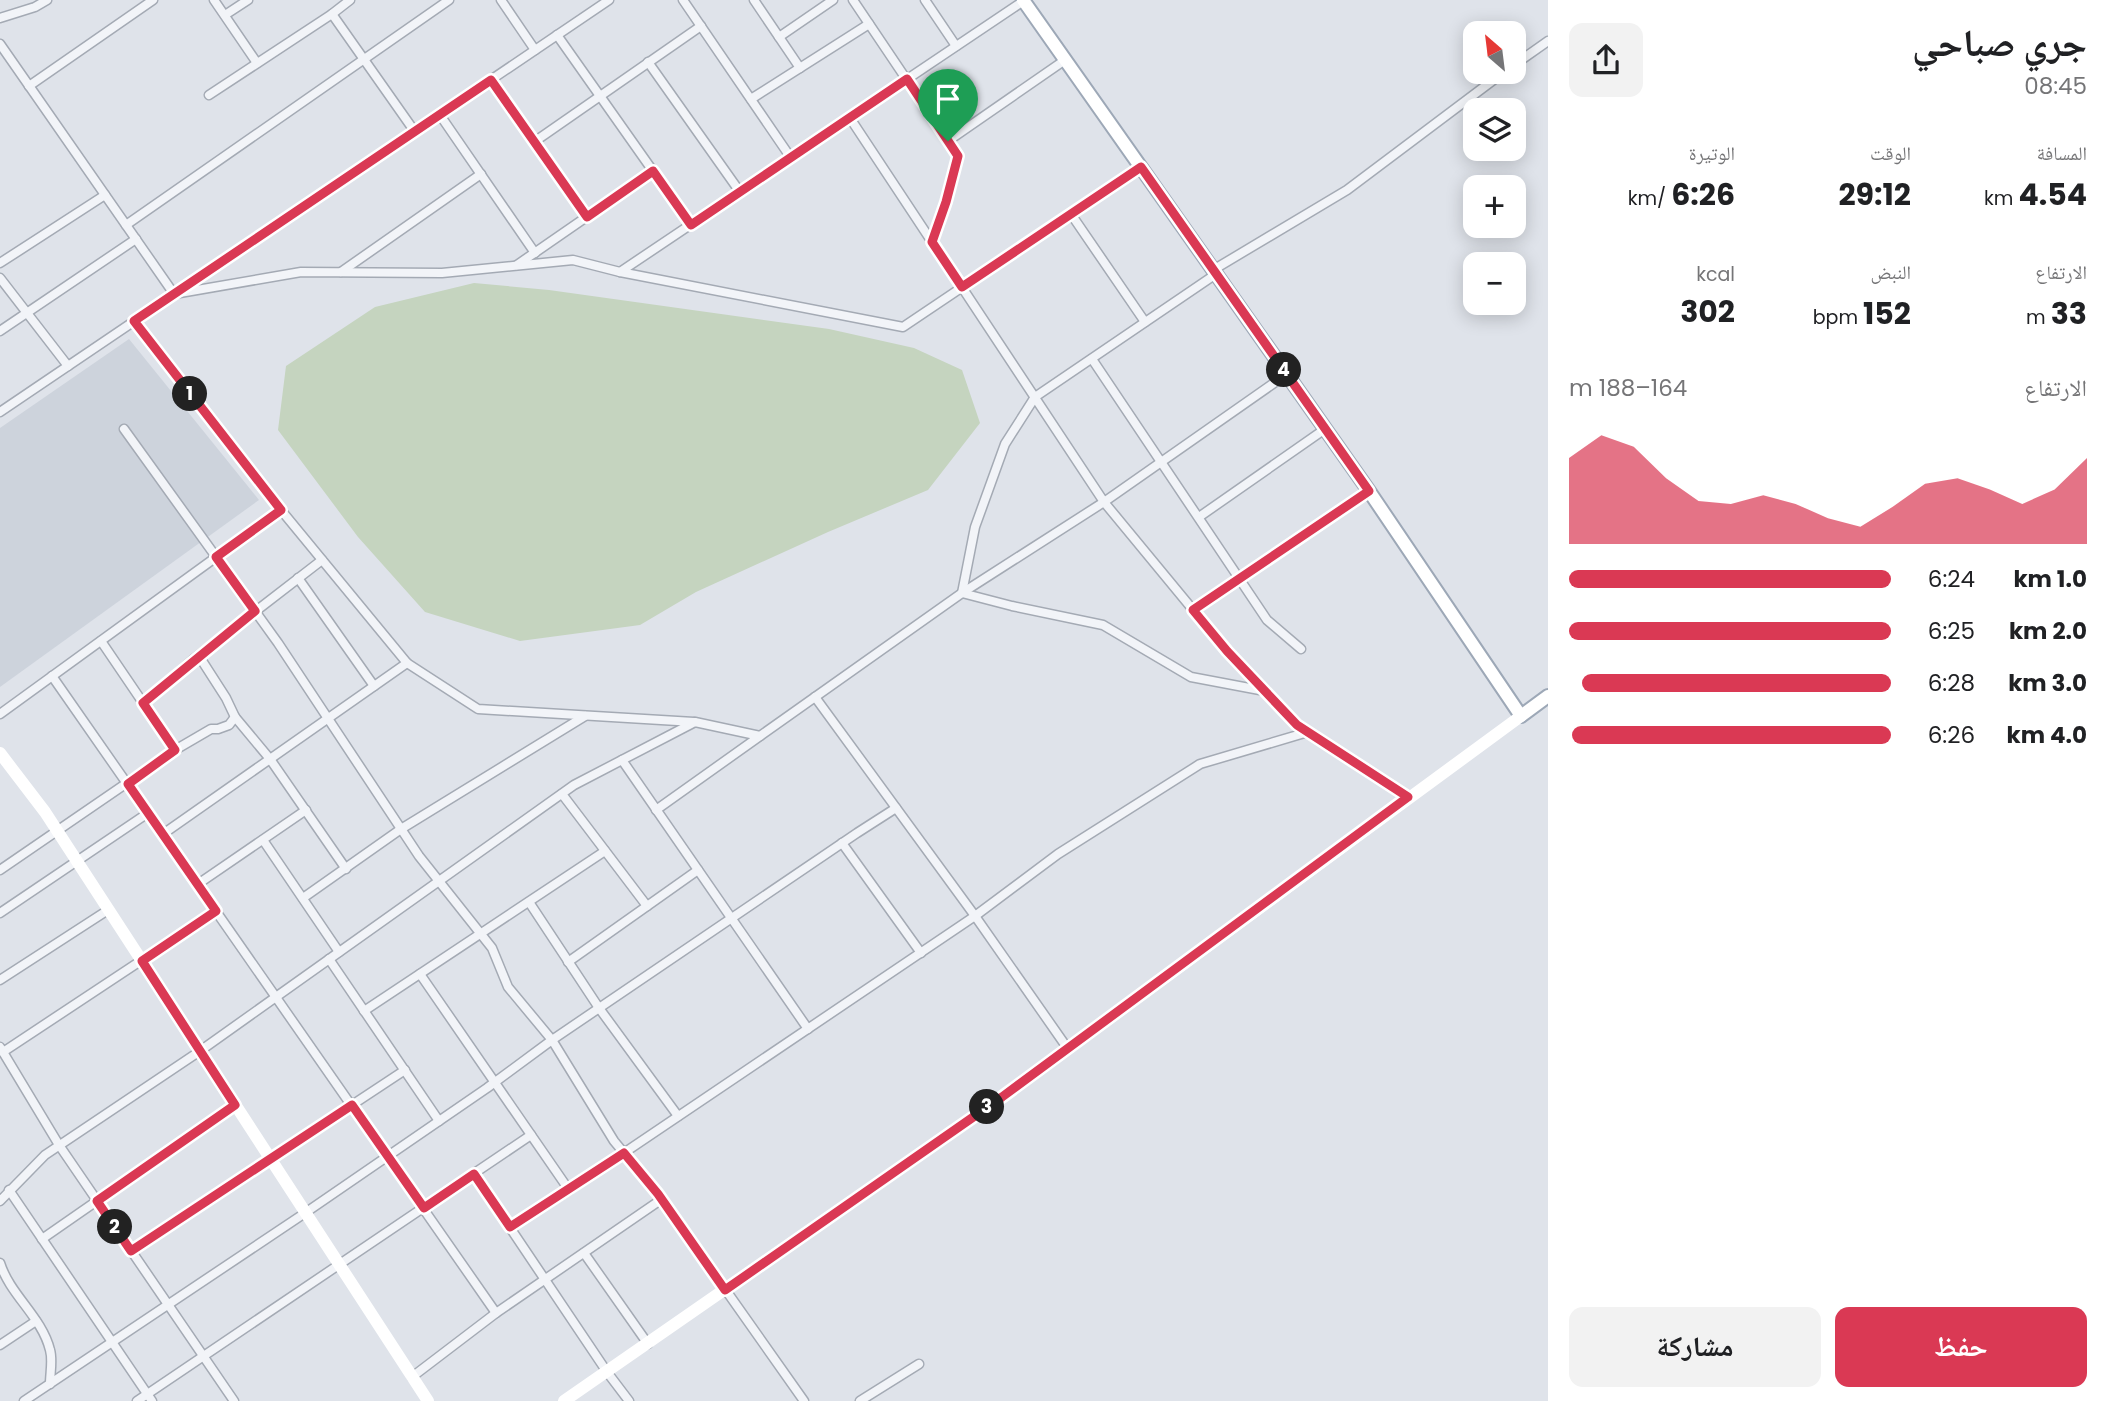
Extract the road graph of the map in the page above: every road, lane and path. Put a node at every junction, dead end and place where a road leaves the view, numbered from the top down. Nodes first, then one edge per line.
1 (47, 0) edge
2 (153, 0) edge
3 (214, 0) edge
4 (248, 0) edge
5 (350, 0) edge
6 (501, 0) edge
7 (609, 0) edge
8 (683, 0) edge
9 (754, 0) edge
10 (833, 0) edge
11 (853, 0) edge
12 (925, 0) edge
13 (1024, 0) edge
14 (445, 1) edge
15 (332, 14) junction
16 (225, 15) junction
17 (0, 18) edge
18 (869, 24) junction
19 (701, 26) junction
20 (557, 35) junction
21 (779, 37) junction
22 (1548, 41) edge
23 (0, 44) edge
24 (956, 46) junction
25 (535, 50) junction
26 (1526, 57) edge
27 (363, 59) junction
28 (1065, 60) junction
29 (649, 62) junction
30 (257, 63) junction
31 (800, 68) junction
32 (907, 79) junction
33 (491, 80) junction
34 (1488, 84) edge
35 (29, 86) junction
36 (209, 95) dead end
37 (600, 96) junction
38 (751, 99) junction
39 (440, 115) junction
40 (850, 118) junction
41 (415, 132) junction
42 (948, 141) junction
43 (534, 142) junction
44 (791, 158) junction
45 (1141, 167) junction
46 (653, 171) junction
47 (481, 174) junction
48 (740, 192) junction
49 (105, 195) junction
50 (1071, 214) junction
51 (587, 217) junction
52 (126, 225) junction
53 (691, 225) junction
54 (136, 239) junction
55 (932, 242) junction
56 (534, 253) junction
57 (0, 263) edge
58 (515, 266) junction
59 (341, 272) junction
60 (620, 272) junction
61 (1215, 272) junction
62 (0, 278) edge
63 (962, 287) junction
64 (174, 294) junction
65 (27, 313) junction
66 (134, 321) junction
67 (1145, 322) junction
68 (0, 331) edge
69 (1092, 359) junction
70 (68, 366) junction
71 (1287, 374) junction
72 (1035, 397) junction
73 (0, 411) edge
74 (124, 429) dead end
75 (1325, 429) junction
76 (1161, 462) junction
77 (1369, 491) junction
78 (1104, 502) junction
79 (281, 510) junction
80 (1199, 517) junction
81 (216, 557) junction
82 (322, 560) junction
83 (1240, 578) junction
84 (298, 579) junction
85 (962, 593) junction
86 (1193, 610) junction
87 (255, 611) junction
88 (100, 641) junction
89 (1301, 649) dead end
90 (199, 656) junction
91 (407, 663) junction
92 (52, 676) junction
93 (374, 686) junction
94 (1266, 691) junction
95 (1548, 696) edge
96 (815, 697) junction
97 (143, 703) junction
98 (0, 714) edge
99 (585, 716) junction
100 (1521, 716) junction
101 (235, 717) junction
102 (328, 718) junction
103 (695, 722) junction
104 (1308, 732) junction
105 (760, 736) junction
106 (175, 750) junction
107 (0, 753) edge
108 (270, 759) junction
109 (622, 760) junction
110 (128, 784) junction
111 (562, 794) junction
112 (1408, 797) junction
113 (896, 808) junction
114 (306, 810) junction
115 (656, 810) junction
116 (148, 813) junction
117 (401, 829) junction
118 (58, 831) junction
119 (163, 834) junction
120 (263, 840) junction
121 (842, 843) junction
122 (605, 851) junction
123 (77, 861) junction
124 (346, 869) junction
125 (0, 870) edge
126 (698, 870) junction
127 (438, 881) junction
128 (198, 884) junction
129 (303, 898) junction
130 (529, 902) junction
131 (647, 906) junction
132 (108, 910) junction
133 (216, 911) junction
134 (0, 913) edge
135 (975, 916) junction
136 (731, 918) junction
137 (480, 934) junction
138 (339, 952) junction
139 (921, 953) junction
140 (329, 959) junction
141 (142, 961) junction
142 (568, 962) junction
143 (420, 974) junction
144 (0, 980) edge
145 (276, 996) junction
146 (599, 1008) junction
147 (364, 1011) junction
148 (808, 1029) junction
149 (552, 1040) junction
150 (2, 1049) edge
151 (1068, 1049) junction
152 (200, 1051) junction
153 (405, 1070) junction
154 (495, 1083) junction
155 (235, 1105) junction
156 (352, 1105) junction
157 (678, 1116) junction
158 (439, 1121) junction
159 (531, 1135) junction
160 (59, 1145) junction
161 (624, 1153) junction
162 (388, 1156) junction
163 (271, 1160) junction
164 (474, 1174) junction
165 (569, 1190) junction
166 (9, 1191) junction
167 (662, 1199) junction
168 (0, 1201) edge
169 (97, 1201) junction
170 (424, 1208) junction
171 (305, 1213) junction
172 (510, 1227) junction
173 (42, 1239) junction
174 (131, 1251) junction
175 (584, 1253) junction
176 (0, 1263) edge
177 (339, 1265) junction
178 (1, 1273) edge
179 (545, 1279) junction
180 (725, 1290) junction
181 (168, 1304) junction
182 (496, 1313) junction
183 (36, 1321) junction
184 (113, 1342) junction
185 (648, 1344) junction
186 (0, 1345) edge
187 (203, 1356) junction
188 (919, 1364) dead end
189 (607, 1372) junction
190 (412, 1377) junction
191 (50, 1384) junction
192 (149, 1398) edge
193 (24, 1401) edge
194 (137, 1401) edge
195 (234, 1401) edge
196 (428, 1401) edge
197 (564, 1401) edge
198 (629, 1401) edge
199 (804, 1401) edge
200 (860, 1401) edge

1 - 17 street
2 - 35 street
3 - 16 street
4 - 16 street
5 - 15 street
6 - 25 street
7 - 20 street
8 - 19 street
9 - 21 street
10 - 21 street
11 - 18 street
12 - 24 street
13 - 24 street
13 - 28 main road
14 - 27 street
15 - 27 street
15 - 30 street
16 - 30 street
18 - 31 street
18 - 32 street
19 - 29 street
19 - 38 street
20 - 25 street
20 - 37 street
21 - 31 street
22 - 26 street
23 - 35 street
24 - 32 street
25 - 33 street
27 - 41 street
27 - 52 street
28 - 42 street
28 - 45 main road
29 - 37 street
29 - 48 street
30 - 36 street
31 - 38 street
32 - 40 street
32 - 42 street
33 - 39 street
33 - 43 street
34 - 61 street
35 - 49 street
37 - 43 street
37 - 46 street
38 - 44 street
39 - 41 street
39 - 47 street
40 - 44 street
40 - 55 street
41 - 64 street
42 - 55 street
43 - 51 street
44 - 48 street
45 - 50 street
45 - 61 main road
46 - 51 street
46 - 53 street
47 - 56 street
47 - 59 street
48 - 53 street
49 - 52 street
49 - 57 street
50 - 63 street
50 - 67 street
51 - 56 street
52 - 54 street
53 - 60 street
54 - 64 street
54 - 65 street
55 - 63 street
56 - 58 street
58 - 59 street
58 - 60 street
59 - 64 street
60 - 63 street
61 - 67 street
61 - 71 main road
62 - 65 street
63 - 72 street
64 - 66 street
65 - 68 street
65 - 70 street
66 - 70 street
66 - 79 street
67 - 69 street
69 - 72 street
69 - 76 street
70 - 73 street
71 - 75 main road
71 - 76 street
72 - 78 street
72 - 85 street
74 - 81 street
75 - 77 main road
75 - 80 street
76 - 78 street
76 - 80 street
77 - 83 street
77 - 100 main road
78 - 85 street
78 - 86 street
79 - 81 street
79 - 82 street
80 - 83 street
81 - 87 street
81 - 88 street
82 - 84 street
82 - 91 street
83 - 86 street
83 - 89 street
84 - 87 street
84 - 93 street
85 - 94 street
85 - 96 street
86 - 94 street
87 - 90 street
87 - 102 street
88 - 92 street
88 - 97 street
90 - 97 street
90 - 101 street
91 - 93 street
91 - 99 street
92 - 98 street
92 - 110 street
93 - 102 street
94 - 104 street
95 - 100 main road
96 - 105 street
96 - 113 street
97 - 106 street
99 - 103 street
99 - 117 street
100 - 112 main road
101 - 106 street
101 - 108 street
102 - 108 street
102 - 117 street
103 - 105 street
103 - 109 street
104 - 112 street
104 - 135 street
105 - 115 street
106 - 110 street
107 - 118 main road
108 - 114 street
108 - 119 street
109 - 111 street
109 - 115 street
110 - 116 street
110 - 118 street
111 - 122 street
111 - 127 street
112 - 151 main road
113 - 121 street
113 - 135 street
114 - 120 street
114 - 124 street
115 - 126 street
116 - 119 street
116 - 123 street
117 - 124 street
117 - 127 street
118 - 123 main road
118 - 125 street
119 - 128 street
120 - 128 street
120 - 129 street
121 - 136 street
121 - 139 street
122 - 130 street
122 - 131 street
123 - 132 main road
123 - 134 street
124 - 129 street
126 - 131 street
126 - 136 street
127 - 137 street
127 - 138 street
128 - 133 street
129 - 138 street
130 - 137 street
130 - 142 street
131 - 142 street
132 - 141 main road
132 - 144 street
133 - 141 street
133 - 145 street
135 - 139 street
135 - 151 street
136 - 146 street
136 - 148 street
137 - 143 street
137 - 149 street
138 - 140 street
139 - 148 street
140 - 145 street
140 - 147 street
141 - 150 street
141 - 152 main road
142 - 146 street
143 - 147 street
143 - 154 street
145 - 152 street
145 - 156 street
146 - 149 street
146 - 157 street
147 - 153 street
148 - 157 street
149 - 154 street
149 - 161 street
150 - 160 street
151 - 180 main road
152 - 155 main road
152 - 160 street
153 - 156 street
153 - 158 street
154 - 158 street
154 - 159 street
155 - 163 main road
155 - 169 street
156 - 162 street
156 - 163 street
157 - 161 street
158 - 162 street
159 - 164 street
159 - 165 street
160 - 166 street
160 - 169 street
161 - 165 street
161 - 167 street
162 - 170 street
162 - 171 street
163 - 171 main road
163 - 174 street
164 - 170 street
164 - 172 street
165 - 172 street
166 - 168 street
166 - 173 street
167 - 175 street
167 - 180 street
169 - 173 street
169 - 174 street
170 - 177 street
170 - 182 street
171 - 177 main road
171 - 181 street
172 - 179 street
173 - 184 street
174 - 181 street
175 - 179 street
175 - 185 street
176 - 178 street
177 - 187 street
177 - 190 main road
178 - 183 street
179 - 182 street
179 - 189 street
180 - 185 main road
180 - 199 street
181 - 184 street
181 - 187 street
182 - 190 street
183 - 186 street
183 - 191 street
184 - 191 street
184 - 192 street
185 - 189 main road
187 - 192 street
187 - 195 street
188 - 200 street
189 - 197 main road
189 - 198 street
190 - 196 main road
191 - 193 street
192 - 194 street

